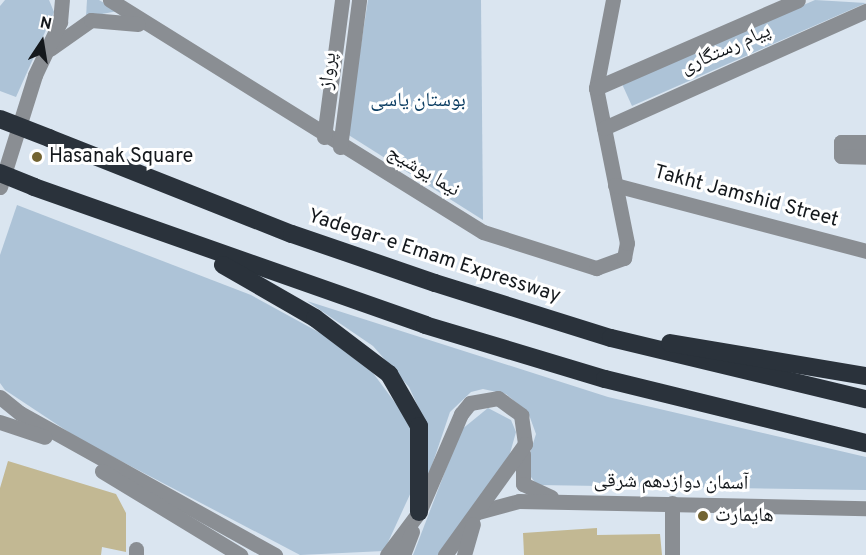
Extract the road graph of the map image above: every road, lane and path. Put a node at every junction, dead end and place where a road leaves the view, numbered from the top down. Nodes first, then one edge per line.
1 (62, 0) edge
2 (110, 0) edge
3 (342, 0) edge
4 (359, 0) edge
5 (613, 0) edge
6 (798, 0) edge
7 (866, 10) edge
8 (152, 29) junction
9 (46, 52) junction
10 (596, 88) junction
11 (0, 119) edge
12 (604, 128) junction
13 (324, 137) junction
14 (866, 142) edge
15 (340, 147) junction
16 (866, 157) edge
17 (0, 173) edge
18 (615, 185) junction
19 (0, 187) edge
20 (187, 244) junction
21 (866, 251) edge
22 (611, 338) junction
23 (866, 375) edge
24 (0, 397) edge
25 (866, 399) edge
26 (0, 422) edge
27 (866, 443) edge
28 (525, 444) junction
29 (575, 502) junction
30 (672, 504) junction
31 (866, 507) edge
32 (419, 512) junction
33 (477, 513) junction
34 (240, 555) edge
35 (275, 555) edge
36 (387, 555) edge
37 (403, 555) edge
38 (445, 555) edge
39 (464, 555) edge
40 (672, 555) edge

1 - 9 street
2 - 8 street
3 - 13 street, پرواز
4 - 15 street, پرواز
5 - 10 street
6 - 10 street, پیام رستگاری
7 - 12 street, پیام رستگاری
8 - 9 street
8 - 13 street, نیما یوشیج
9 - 19 street
10 - 12 street
11 - 22 highway, Yadegar-e Emam Expressway, bridge
12 - 18 street
13 - 15 street, نیما یوشیج
14 - 16 street
15 - 18 street, نیما یوشیج
17 - 20 highway, bridge
18 - 21 street, Takht Jamshid Street
20 - 27 highway
20 - 32 highway
22 - 23 highway
22 - 25 highway, Yadegar-e Emam Expressway
24 - 35 street
26 - 34 street
28 - 29 street
28 - 32 street
28 - 33 street
29 - 30 street, آسمان دوازدهم شرقی
29 - 33 street, آسمان دوازدهم شرقی
30 - 31 street, آسمان دوازدهم شرقی
30 - 40 street
32 - 36 street
32 - 37 street
33 - 38 street
33 - 39 street

